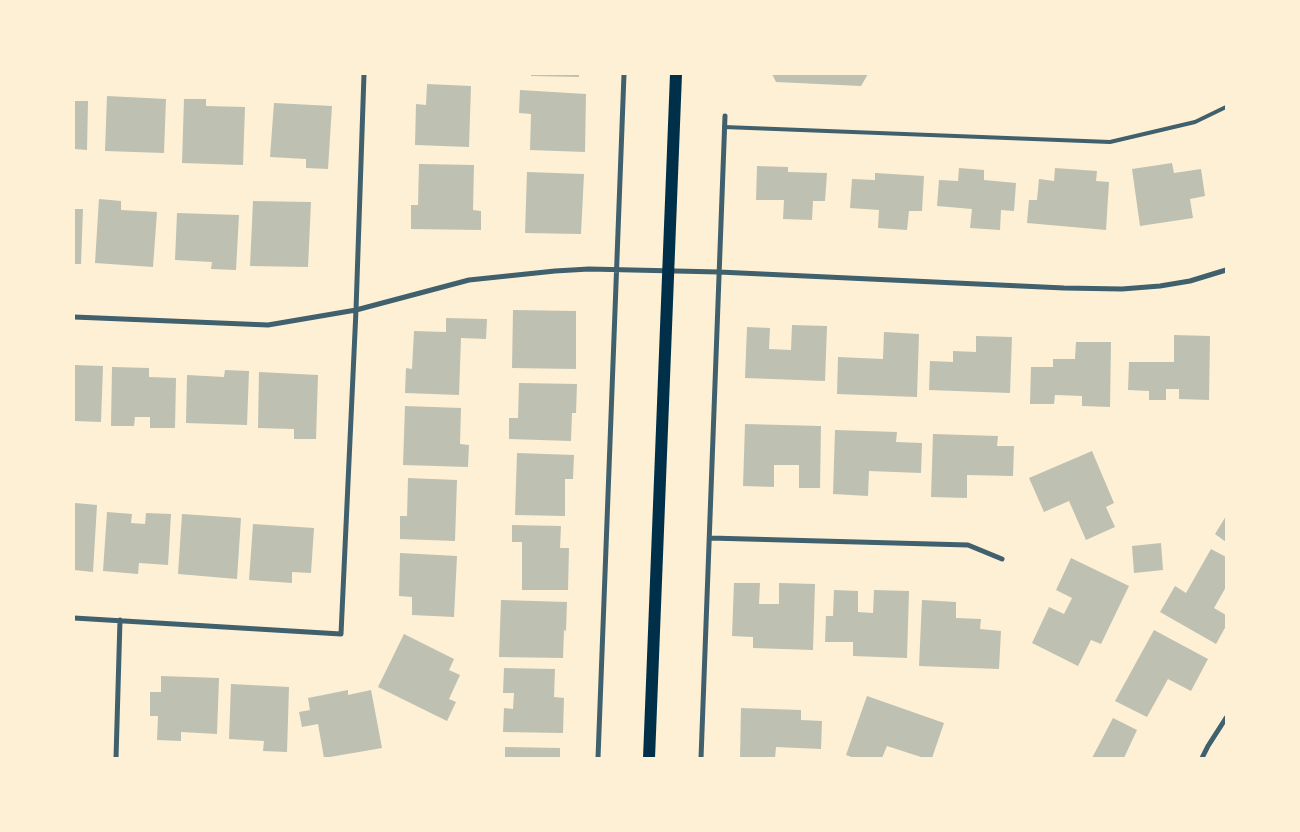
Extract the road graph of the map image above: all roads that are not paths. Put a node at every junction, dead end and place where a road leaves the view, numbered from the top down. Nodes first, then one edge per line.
1 (364, 74) edge
2 (624, 74) edge
3 (676, 74) edge
4 (1226, 107) edge
5 (725, 116) dead end
6 (724, 127) junction
7 (616, 270) junction
8 (1226, 270) edge
9 (668, 271) junction
10 (719, 272) junction
11 (356, 310) junction
12 (74, 317) edge
13 (710, 538) junction
14 (1002, 559) dead end
15 (74, 618) edge
16 (120, 620) junction
17 (1226, 718) edge
18 (116, 758) edge
19 (598, 758) edge
20 (649, 758) edge
21 (701, 758) edge
22 (1202, 758) edge

1 - 11 street
2 - 7 street
3 - 9 main road
4 - 6 lane
5 - 6 street
6 - 10 street
7 - 9 street
7 - 11 street
7 - 19 street
8 - 10 street
9 - 10 street
9 - 20 main road
10 - 13 street
11 - 12 street
11 - 16 street
13 - 14 street
13 - 21 street
15 - 16 street
16 - 18 street
17 - 22 street

